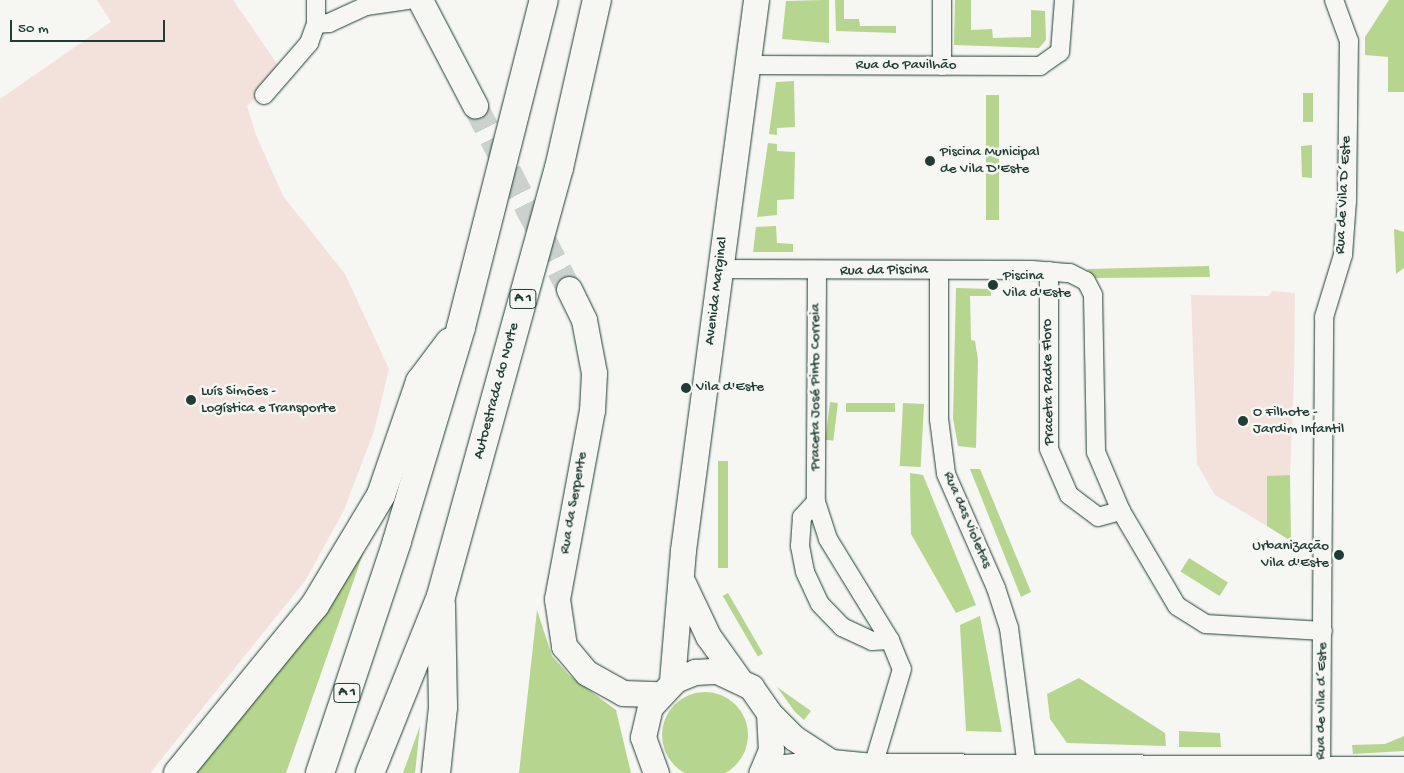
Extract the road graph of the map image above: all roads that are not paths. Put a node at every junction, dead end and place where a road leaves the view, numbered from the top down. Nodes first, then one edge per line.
1 (316, 0) edge
2 (408, 0) edge
3 (420, 0) edge
4 (544, 0) edge
5 (597, 0) edge
6 (756, 0) edge
7 (942, 0) edge
8 (1064, 0) edge
9 (1334, 0) edge
10 (316, 24) junction
11 (748, 65) junction
12 (942, 66) junction
13 (264, 95) dead end
14 (475, 106) tunnel mouth
15 (719, 269) junction
16 (939, 270) junction
17 (1049, 271) junction
18 (817, 273) junction
19 (569, 289) tunnel mouth
20 (461, 326) junction
21 (816, 502) junction
22 (1121, 511) junction
23 (683, 583) junction
24 (441, 596) junction
25 (1323, 631) junction
26 (890, 640) junction
27 (738, 678) junction
28 (665, 688) junction
29 (623, 692) junction
30 (769, 713) junction
31 (644, 723) junction
32 (646, 762) edge
33 (831, 762) junction
34 (873, 766) junction
35 (1027, 766) junction
36 (1404, 769) edge
37 (1133, 770) edge
38 (1321, 770) junction
39 (178, 773) edge
40 (320, 773) edge
41 (370, 773) edge
42 (436, 773) edge
43 (656, 773) edge
44 (761, 773) edge
45 (773, 773) edge

1 - 10 street
2 - 10 street
3 - 14 street
4 - 20 highway, A 1
5 - 24 highway, Autoestrada do Norte / A 1
6 - 11 street, Avenida Marginal
7 - 12 street
8 - 12 street, Rua do Pavilhão
9 - 25 street, Rua de Vila D´Este
10 - 13 street
11 - 12 street, Rua do Pavilhão
11 - 15 street, Avenida Marginal
15 - 18 street, Rua da Piscina
15 - 23 street, Avenida Marginal
16 - 17 street, Rua da Piscina
16 - 18 street, Rua da Piscina
16 - 35 street, Rua das Violetas
17 - 22 street
17 - 22 street, Praceta Padre Floro
18 - 21 street, Praceta José Pinto Correia
19 - 29 street, Rua da Serpente
20 - 39 highway
20 - 40 highway, A 1
21 - 26 street, Praceta José Pinto Correia
21 - 26 street
22 - 25 street
23 - 27 street, Avenida Marginal
23 - 28 street, Avenida Marginal
24 - 41 highway, Autoestrada do Norte / A 1
24 - 42 highway
25 - 38 street, Rua de Vila d´Este
26 - 34 street, Praceta José Pinto Correia
27 - 28 street
27 - 30 street
28 - 29 street, Rua da Serpente
28 - 31 street
29 - 31 street, Rua da Serpente
30 - 33 street
30 - 44 street
31 - 32 street
32 - 43 street
33 - 34 street
33 - 45 street
34 - 35 street
35 - 37 street
36 - 38 street
37 - 38 street

